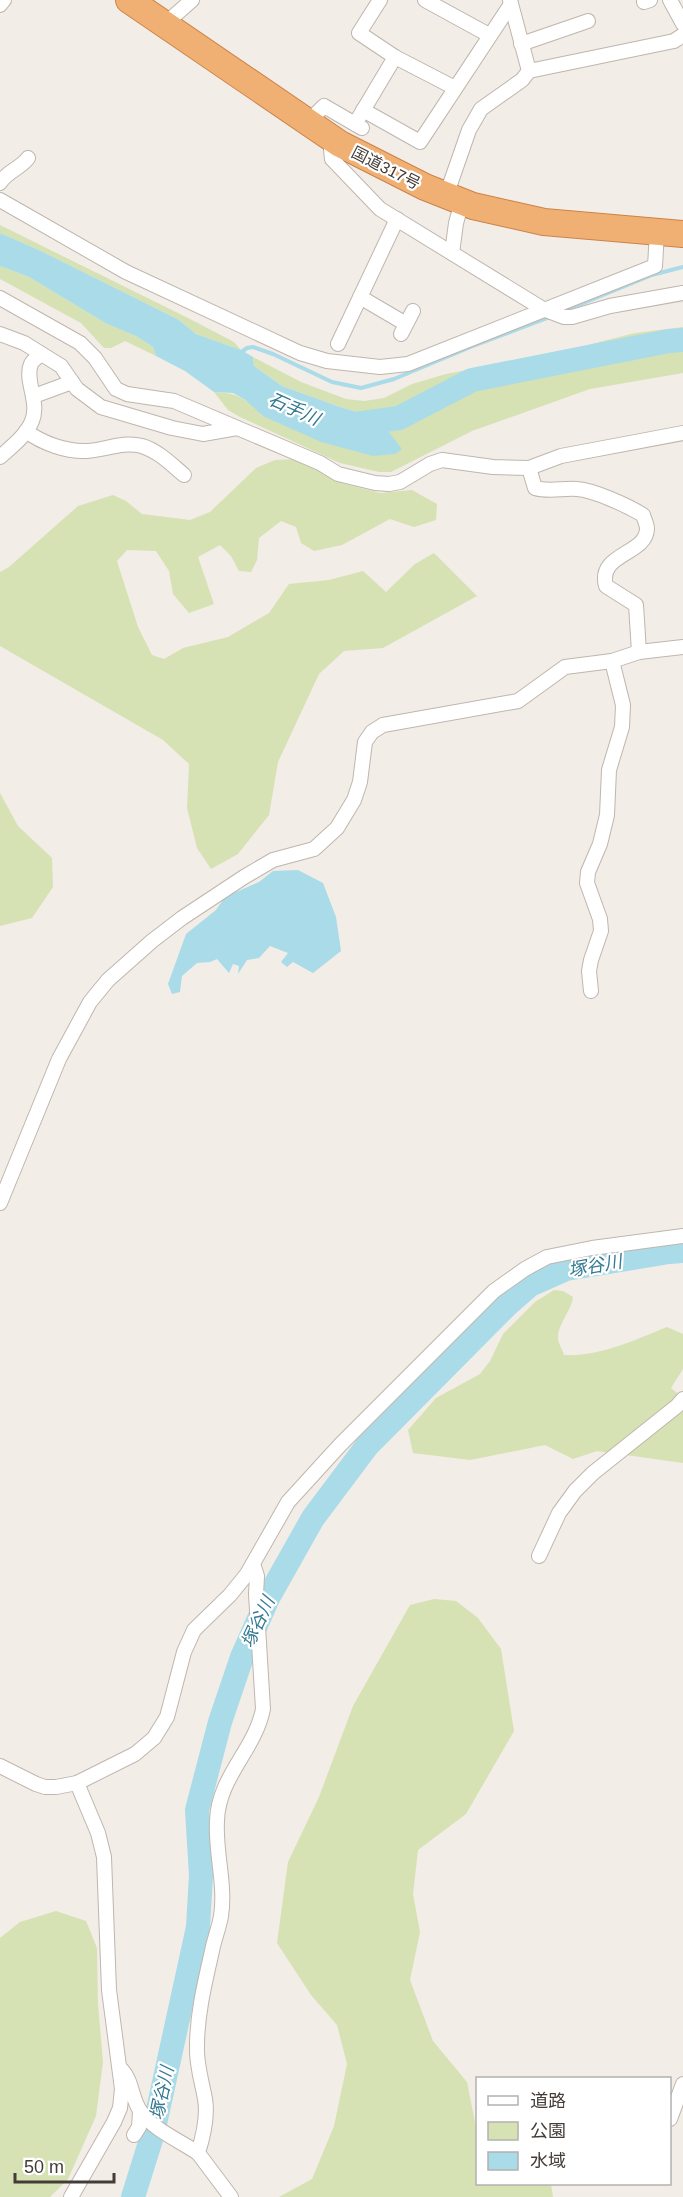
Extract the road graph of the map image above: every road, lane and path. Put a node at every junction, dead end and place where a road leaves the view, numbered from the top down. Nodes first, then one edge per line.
1 (4, 0) edge
2 (129, 0) edge
3 (192, 0) edge
4 (380, 0) edge
5 (424, 0) edge
6 (670, 0) edge
7 (510, 2) edge
8 (0, 5) edge
9 (588, 21) dead end
10 (165, 24) junction
11 (683, 24) edge
12 (489, 35) junction
13 (683, 35) edge
14 (521, 44) junction
15 (395, 57) junction
16 (529, 71) junction
17 (455, 88) junction
18 (363, 110) junction
19 (308, 122) junction
20 (334, 140) junction
21 (28, 158) dead end
22 (0, 183) edge
23 (454, 199) junction
24 (0, 200) edge
25 (397, 219) junction
26 (657, 232) junction
27 (683, 234) edge
28 (452, 254) junction
29 (683, 293) edge
30 (360, 297) junction
31 (0, 298) edge
32 (543, 309) junction
33 (413, 311) dead end
34 (0, 334) edge
35 (338, 344) dead end
36 (41, 354) junction
37 (72, 382) junction
38 (34, 396) junction
39 (239, 427) junction
40 (26, 431) junction
41 (683, 433) edge
42 (0, 457) edge
43 (529, 468) junction
44 (183, 475) dead end
45 (683, 647) edge
46 (639, 652) junction
47 (612, 661) junction
48 (591, 991) dead end
49 (0, 1203) edge
50 (683, 1236) edge
51 (683, 1399) edge
52 (539, 1557) dead end
53 (253, 1564) junction
54 (0, 1766) edge
55 (77, 1783) junction
56 (120, 2067) junction
57 (682, 2090) edge
58 (671, 2115) edge
59 (145, 2116) junction
60 (134, 2135) dead end
61 (198, 2153) junction
62 (71, 2197) edge
63 (231, 2197) edge

1 - 8 street
2 - 10 highway, 国道317号
3 - 10 street
4 - 15 street
5 - 12 street
6 - 11 street
7 - 12 street
7 - 14 street
9 - 14 street
10 - 19 highway, 国道317号
12 - 17 street
13 - 16 street
14 - 16 street
15 - 17 street
15 - 18 street
16 - 23 street
17 - 18 street
18 - 19 street
19 - 20 highway, 国道317号
20 - 23 highway, 国道317号
20 - 25 street
21 - 22 street
23 - 26 highway, 国道317号
23 - 28 street
24 - 32 street
25 - 28 street
25 - 30 street
26 - 27 highway, 国道317号
26 - 32 street
28 - 32 street
29 - 32 street
30 - 33 street
30 - 35 street
31 - 39 street
34 - 36 street
36 - 37 street
36 - 38 street
37 - 38 street
37 - 39 street
38 - 40 street
39 - 43 street
40 - 42 street
40 - 44 street
41 - 43 street
43 - 46 street
45 - 46 street
46 - 47 street
47 - 48 street
47 - 49 street
50 - 53 street
51 - 52 street
53 - 55 street
53 - 61 street
54 - 55 street
55 - 56 street
56 - 59 street
56 - 62 street
57 - 58 street
59 - 60 street
59 - 61 street
61 - 63 street

